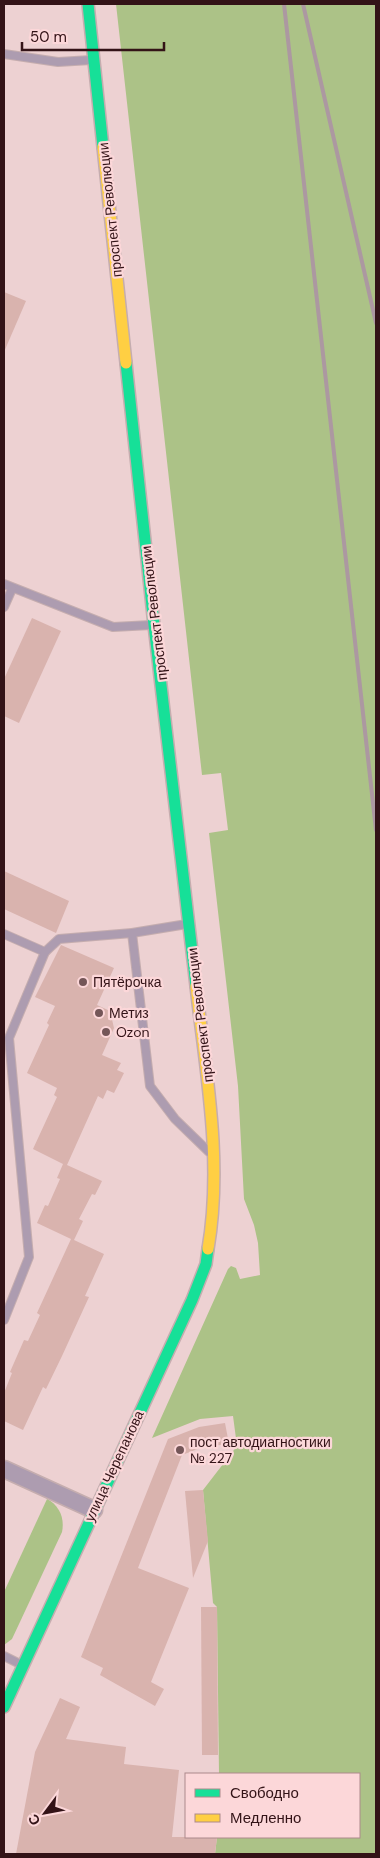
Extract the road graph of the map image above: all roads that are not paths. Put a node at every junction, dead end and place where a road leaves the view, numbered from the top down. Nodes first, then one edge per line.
1 (88, 4) edge
2 (4, 54) edge
3 (94, 60) junction
4 (4, 584) edge
5 (12, 588) junction
6 (4, 607) edge
7 (154, 625) junction
8 (189, 923) junction
9 (132, 933) junction
10 (4, 934) edge
11 (45, 952) junction
12 (214, 1157) junction
13 (213, 1222) joint
14 (4, 1320) edge
15 (4, 1468) edge
16 (94, 1510) junction
17 (4, 1656) edge
18 (23, 1665) junction
19 (4, 1706) edge

1 - 3 main road, проспект Революции
2 - 3 lane
3 - 7 main road, проспект Революции
4 - 5 lane
5 - 6 lane
5 - 7 lane
7 - 8 main road, проспект Революции
8 - 9 lane
8 - 12 main road, проспект Революции
9 - 11 lane
9 - 12 lane
10 - 11 lane
11 - 14 lane
12 - 13 main road, проспект Революции
13 - 16 main road, улица Черепанова
15 - 16 street
16 - 18 main road, улица Черепанова
17 - 18 lane
18 - 19 main road, улица Черепанова

